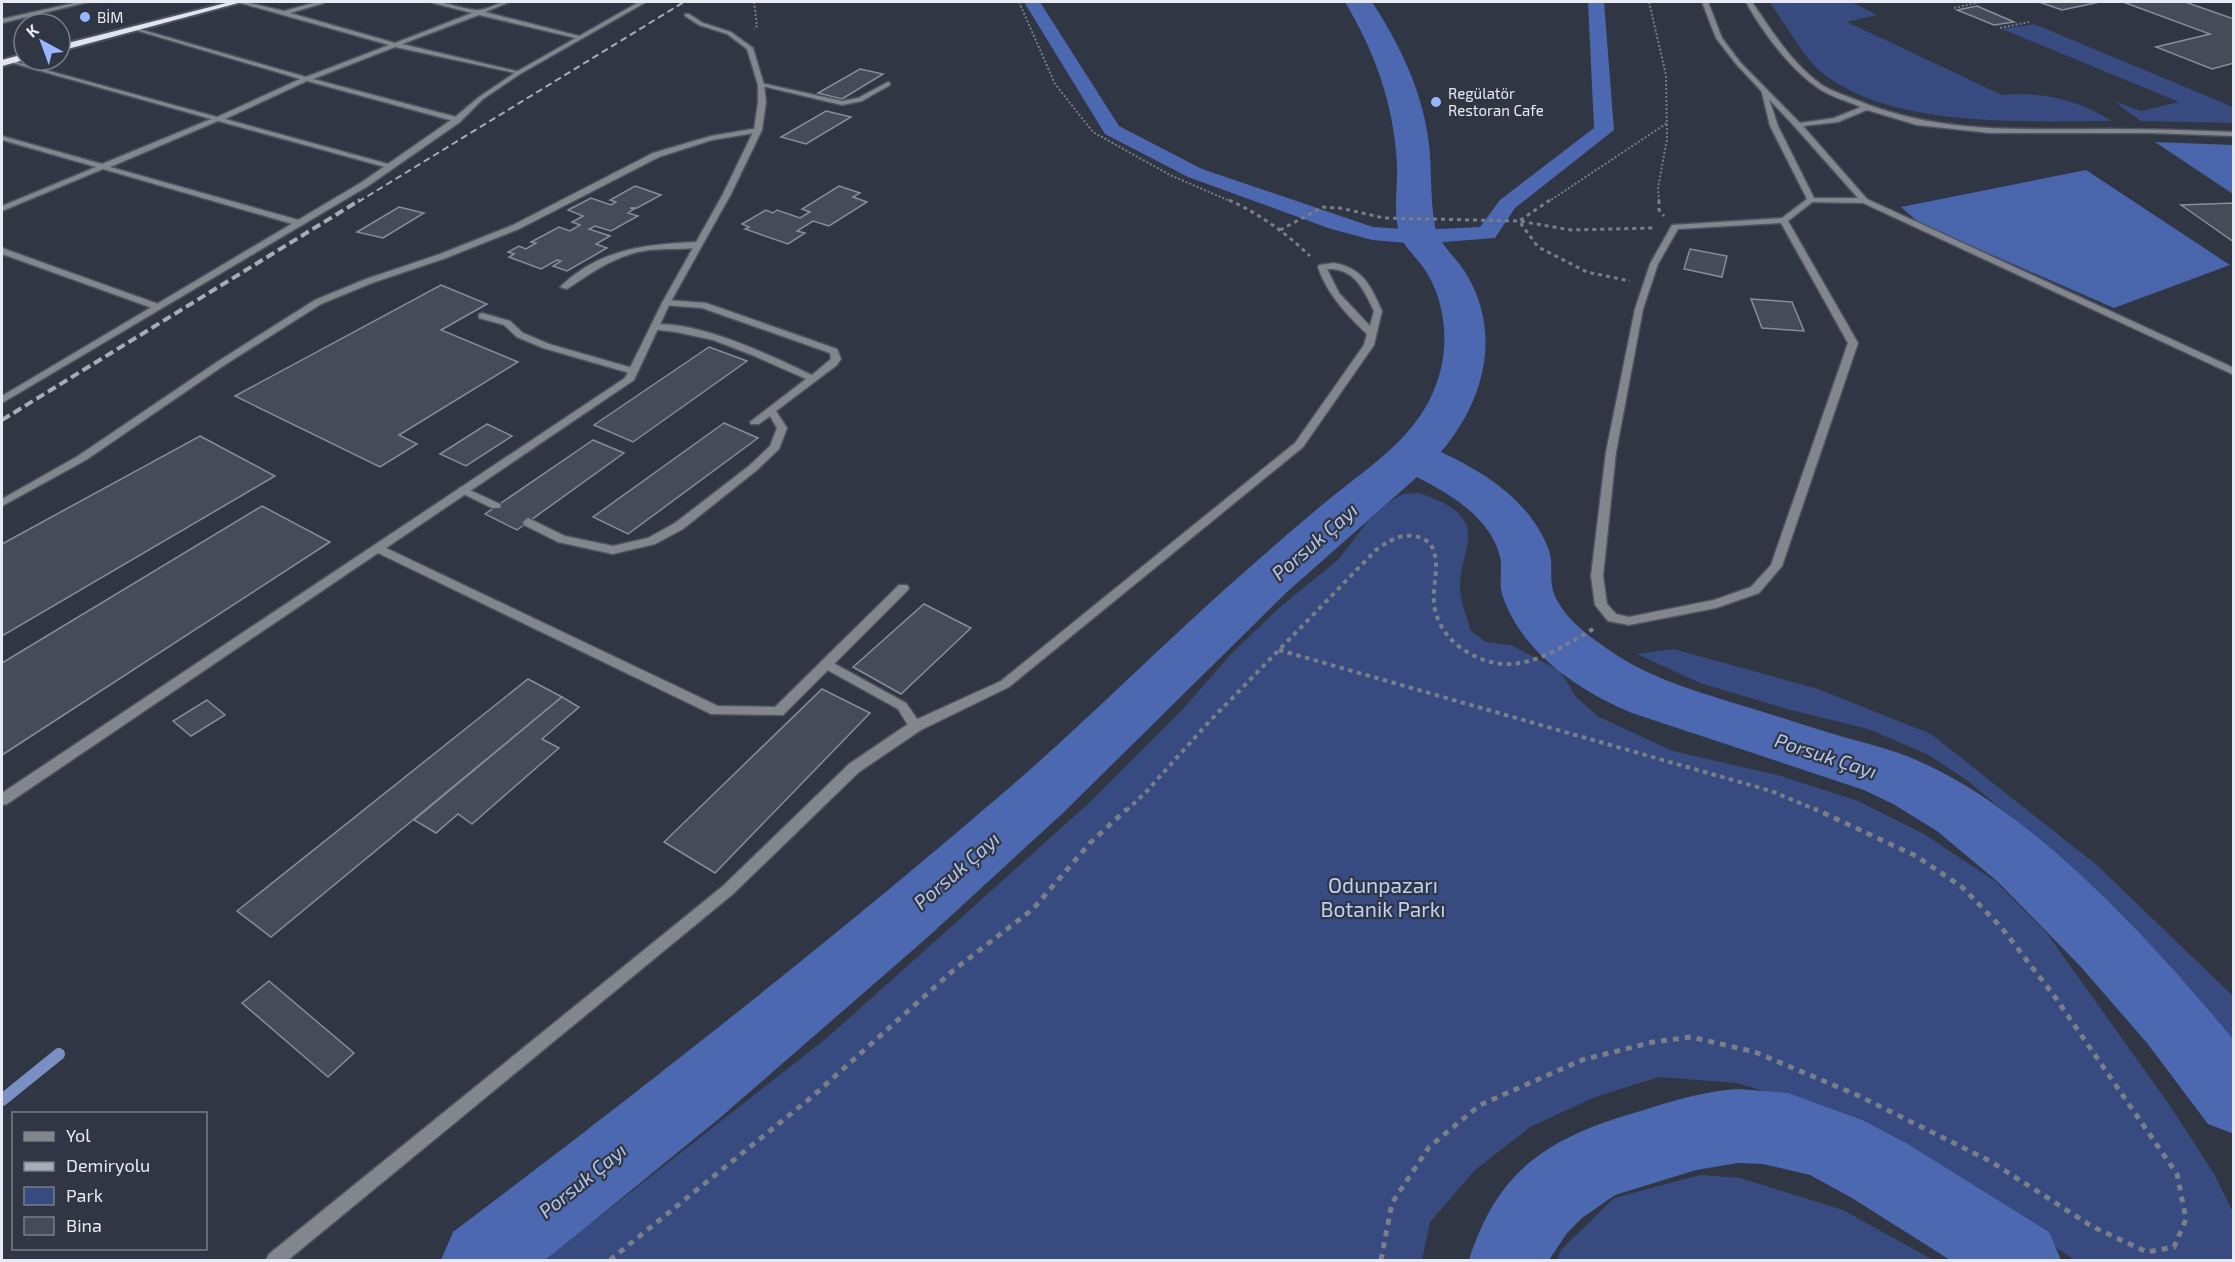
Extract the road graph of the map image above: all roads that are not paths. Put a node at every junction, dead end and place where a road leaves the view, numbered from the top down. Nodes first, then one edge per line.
1 (85, 2) edge
2 (213, 2) edge
3 (239, 2) edge
4 (322, 2) edge
5 (435, 2) edge
6 (506, 2) edge
7 (643, 2) edge
8 (1705, 2) edge
9 (1749, 2) edge
10 (480, 12) junction
11 (287, 14) junction
12 (687, 15) dead end
13 (2, 21) edge
14 (134, 28) junction
15 (72, 37) edge
16 (580, 37) junction
17 (72, 45) edge
18 (396, 45) junction
19 (6, 62) edge
20 (518, 73) junction
21 (306, 79) junction
22 (888, 84) dead end
23 (760, 85) junction
24 (1763, 90) junction
25 (1865, 108) junction
26 (220, 118) junction
27 (457, 120) junction
28 (1798, 125) junction
29 (758, 130) junction
30 (2234, 134) edge
31 (2, 138) edge
32 (102, 167) junction
33 (389, 167) junction
34 (1810, 200) junction
35 (1864, 201) junction
36 (2, 209) edge
37 (1784, 220) junction
38 (299, 223) junction
39 (698, 245) junction
40 (2, 251) edge
41 (564, 287) dead end
42 (666, 303) junction
43 (158, 308) junction
44 (482, 316) dead end
45 (654, 327) junction
46 (1372, 333) junction
47 (633, 371) junction
48 (2234, 372) edge
49 (814, 379) junction
50 (2, 400) edge
51 (771, 410) junction
52 (755, 422) dead end
53 (463, 490) junction
54 (2, 503) edge
55 (496, 506) dead end
56 (528, 522) dead end
57 (377, 548) junction
58 (903, 588) dead end
59 (826, 664) junction
60 (916, 726) junction
61 (2, 800) edge
62 (274, 1260) edge

1 - 13 street
2 - 15 highway
3 - 11 street
3 - 14 highway
4 - 11 street
5 - 10 street
6 - 10 street
7 - 16 street
8 - 24 street
9 - 25 street
10 - 16 street
10 - 18 street
11 - 18 street
12 - 23 street
14 - 17 highway
14 - 21 street
16 - 20 street
18 - 20 street
18 - 21 street
19 - 26 street
20 - 27 street
21 - 26 street
21 - 27 street
22 - 23 street
23 - 29 street
24 - 28 street
24 - 34 street
25 - 28 street
25 - 30 street
26 - 32 street
26 - 33 street
27 - 33 street
28 - 35 street
29 - 39 street
29 - 54 street
31 - 32 street
32 - 36 street
32 - 38 street
33 - 38 street
34 - 35 street
34 - 37 street
35 - 48 street
37 - 37 street
38 - 43 street
39 - 41 street
39 - 42 street
40 - 43 street
42 - 45 street
42 - 49 street
43 - 50 street
44 - 47 street
45 - 47 street
45 - 49 street
46 - 46 street
46 - 60 street
47 - 53 street
49 - 51 street
51 - 52 street
51 - 56 street
53 - 55 street
53 - 57 street
57 - 59 street
57 - 61 street
58 - 59 street
59 - 60 street
60 - 62 street

